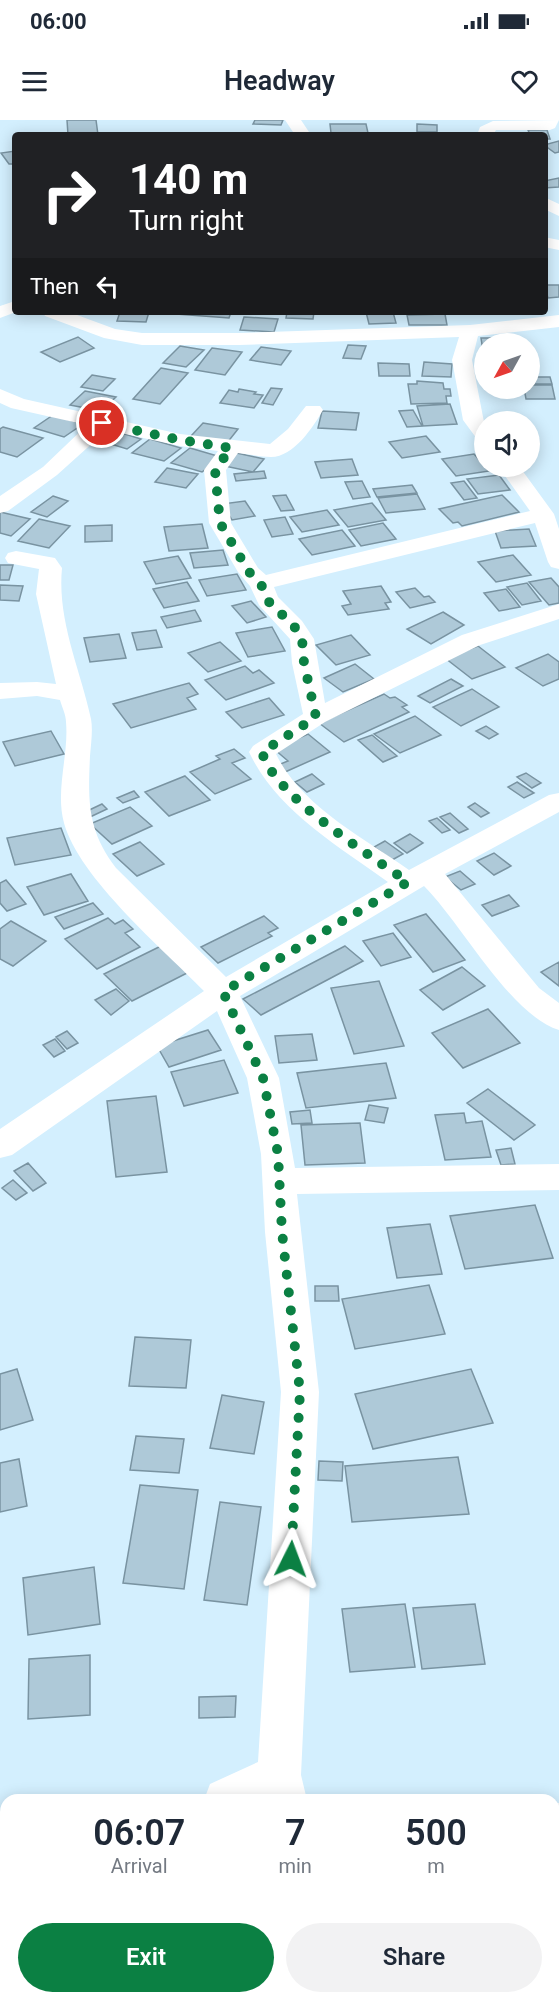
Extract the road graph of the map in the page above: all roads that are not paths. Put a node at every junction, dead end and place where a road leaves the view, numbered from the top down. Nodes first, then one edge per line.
1 (553, 120) edge
2 (485, 132) edge
3 (60, 315) edge
4 (559, 321) edge
5 (470, 331) junction
6 (0, 396) edge
7 (313, 410) dead end
8 (474, 421) edge
9 (102, 423) junction
10 (231, 448) junction
11 (516, 477) edge
12 (0, 506) edge
13 (543, 514) junction
14 (16, 558) dead end
15 (559, 562) edge
16 (261, 584) junction
17 (559, 611) edge
18 (0, 691) edge
19 (72, 694) junction
20 (316, 717) junction
21 (559, 801) edge
22 (417, 877) junction
23 (223, 992) junction
24 (559, 1019) edge
25 (0, 1146) edge
26 (559, 1177) edge
27 (280, 1181) junction
28 (282, 1787) edge
29 (251, 1794) edge

1 - 2 street
3 - 5 street
4 - 5 street
5 - 8 street
6 - 9 street
7 - 10 street
9 - 10 street
9 - 12 street
10 - 16 street
11 - 13 street
13 - 15 street
13 - 16 street
14 - 19 street
16 - 20 street
17 - 20 street
18 - 19 street
19 - 23 street
20 - 22 street
21 - 22 street
22 - 23 street
22 - 24 street
23 - 25 street
23 - 27 street
26 - 27 street
27 - 28 street
28 - 29 street

